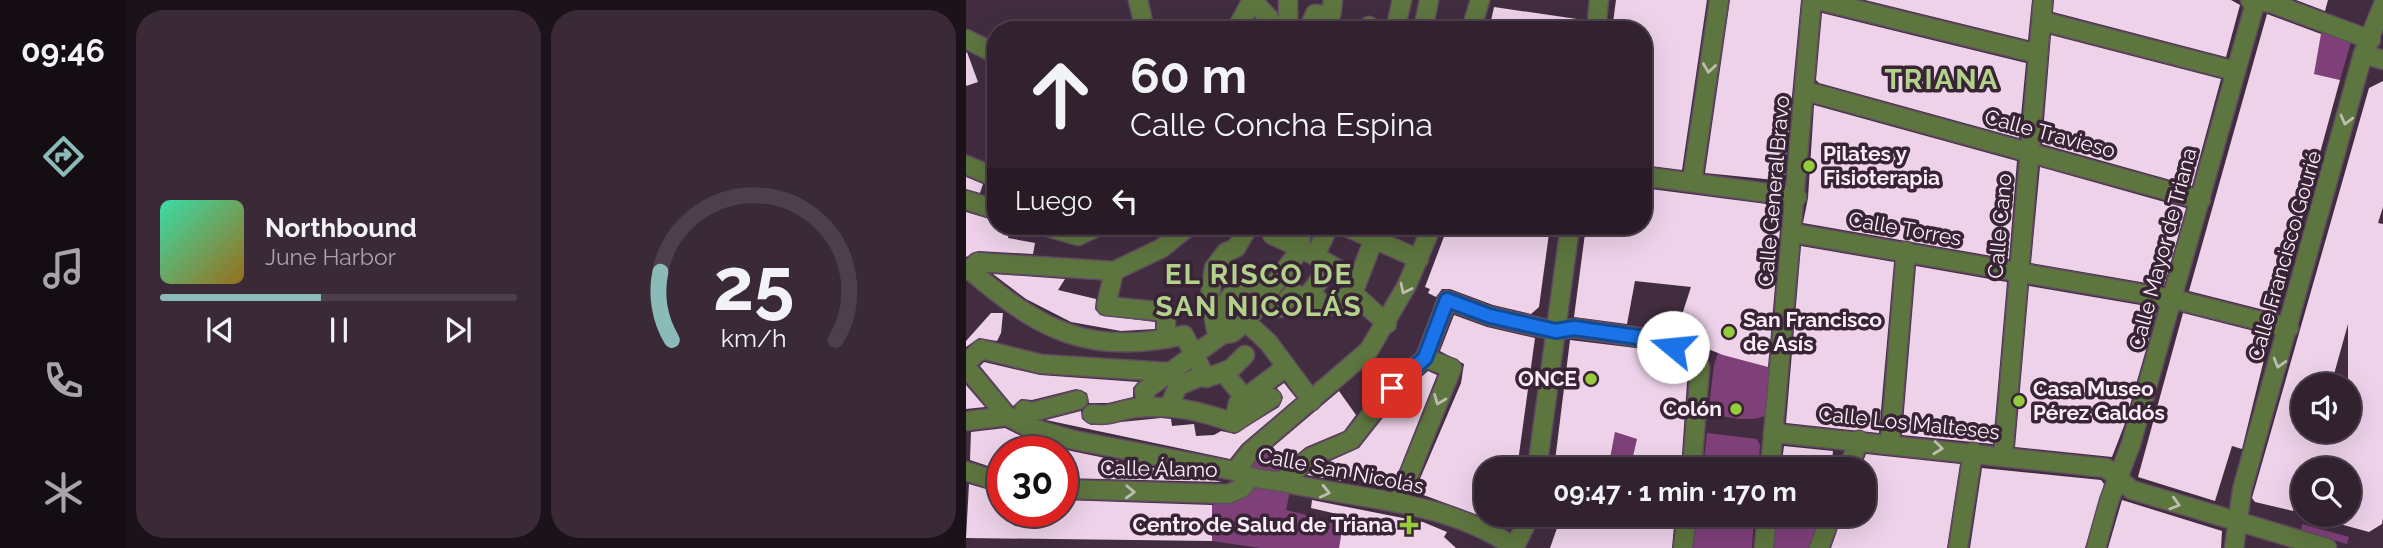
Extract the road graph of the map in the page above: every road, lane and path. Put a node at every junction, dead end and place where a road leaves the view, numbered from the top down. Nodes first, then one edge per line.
1 (1138, 0) edge
2 (1252, 0) edge
3 (1288, 0) edge
4 (1333, 0) edge
5 (1402, 0) edge
6 (1429, 0) edge
7 (1480, 0) edge
8 (1600, 0) edge
9 (1719, 0) edge
10 (1815, 0) edge
11 (2043, 0) edge
12 (2254, 1) edge
13 (2383, 5) edge
14 (1143, 21) edge
15 (1241, 21) edge
16 (1270, 21) edge
17 (1288, 21) edge
18 (1312, 21) edge
19 (1397, 21) edge
20 (1425, 21) edge
21 (1474, 21) edge
22 (1597, 21) edge
23 (2042, 21) junction
24 (966, 39) edge
25 (2367, 47) junction
26 (987, 50) edge
27 (2038, 54) junction
28 (2383, 60) edge
29 (2235, 71) junction
30 (1806, 91) junction
31 (2029, 152) junction
32 (966, 165) edge
33 (987, 174) edge
34 (1652, 177) edge
35 (1692, 182) junction
36 (1797, 197) junction
37 (966, 200) edge
38 (2201, 200) junction
39 (987, 208) edge
40 (1793, 233) junction
41 (1178, 235) edge
42 (1244, 235) edge
43 (1272, 235) dead end
44 (1304, 235) edge
45 (1322, 235) edge
46 (1368, 235) edge
47 (1373, 235) edge
48 (1428, 235) edge
49 (1569, 235) edge
50 (1906, 251) junction
51 (1308, 253) junction
52 (1419, 259) junction
53 (968, 270) edge
54 (1114, 271) junction
55 (2020, 272) junction
56 (1355, 287) junction
57 (1262, 298) junction
58 (2173, 299) junction
59 (1279, 308) dead end
60 (1246, 322) junction
61 (1387, 324) junction
62 (2289, 328) junction
63 (1556, 331) junction
64 (1219, 332) junction
65 (1166, 339) junction
66 (1245, 355) dead end
67 (1195, 356) junction
68 (1425, 358) junction
69 (966, 365) edge
70 (1286, 367) junction
71 (1168, 372) junction
72 (1223, 372) junction
73 (1204, 375) junction
74 (1272, 398) dead end
75 (1078, 400) dead end
76 (1312, 401) junction
77 (1249, 404) junction
78 (1147, 407) junction
79 (1170, 407) junction
80 (1013, 419) junction
81 (966, 421) edge
82 (1773, 433) junction
83 (1272, 434) junction
84 (1858, 440) junction
85 (1891, 443) junction
86 (1104, 444) junction
87 (1973, 452) junction
88 (2003, 456) junction
89 (1539, 457) edge
90 (1693, 457) edge
91 (1771, 457) edge
92 (1852, 457) edge
93 (966, 471) edge
94 (1243, 475) junction
95 (987, 478) edge
96 (2119, 479) junction
97 (1281, 482) junction
98 (1078, 489) edge
99 (1398, 502) junction
100 (2235, 522) junction
101 (1524, 527) edge
102 (1685, 527) edge
103 (1766, 527) edge
104 (1827, 527) edge
105 (1514, 548) edge
106 (1683, 548) edge
107 (1764, 548) edge
108 (1819, 548) edge
109 (1958, 548) edge
110 (2096, 548) edge
111 (2234, 548) edge
112 (2327, 548) edge

1 - 14 street
2 - 15 street
2 - 16 street
3 - 17 street
4 - 18 street
5 - 19 street
6 - 20 street
7 - 21 street
8 - 22 street
9 -> 35 street
10 - 27 street
10 - 30 street, Calle General Bravo
11 - 23 street, Calle Cano
12 - 25 street
12 - 29 street, Calle Mayor de Triana
13 - 25 street, Calle Francisco Gourié
23 - 27 street, Calle Cano
23 - 29 street
24 - 26 street
25 - 28 street
25 -> 62 street, Calle Francisco Gourié
27 - 31 street, Calle Cano
29 - 38 street, Calle Mayor de Triana
30 - 31 street, Calle Travieso
30 - 36 street, Calle General Bravo
31 - 38 street, Calle Travieso
31 - 55 street, Calle Cano
32 - 33 street
34 - 35 street
35 - 36 street
36 - 40 street, Calle General Bravo
37 - 39 street
38 - 58 street, Calle Mayor de Triana
40 - 50 street, Calle Torres
40 - 82 street, Calle General Bravo
41 - 54 street
42 - 64 street
43 - 51 street
44 - 51 street
45 - 51 street
46 - 56 street
47 - 52 street
48 - 52 street
49 - 63 street
50 - 55 street, Calle Torres
50 - 85 street
51 - 56 street
51 - 57 street
52 -> 61 street
53 - 54 street
53 - 65 street
54 - 65 street
55 - 58 street, Calle Torres
55 - 88 street, Calle Cano
56 - 59 street
56 - 61 street
57 - 60 street
57 - 64 street
58 - 62 street, Calle Torres
58 - 96 street, Calle Mayor de Triana
60 - 64 street
60 - 70 street
61 - 76 street
62 -> 100 street, Calle Francisco Gourié
63 - 68 street
63 - 89 street
63 - 90 street
64 - 67 street
65 - 67 street
66 - 72 street
67 - 71 street
67 - 73 street
68 - 97 street
68 -> 99 street
69 - 71 street
69 - 80 street
70 - 76 street
70 - 77 street
71 - 78 street
72 - 73 street
72 - 77 street
73 - 79 street
74 - 77 street
75 - 80 street
76 - 83 street
77 - 79 street
77 - 83 street
78 - 79 street
78 - 86 street
80 - 81 street
80 - 86 street, Calle San Nicolás
82 - 84 street, Calle Los Malteses
82 - 91 street, Calle General Bravo
83 - 94 street
84 - 85 street, Calle Los Malteses
84 - 92 street
85 -> 87 street, Calle Los Malteses
86 - 94 street, Calle San Nicolás
87 - 88 street, Calle Los Malteses
87 - 109 street
88 - 96 street, Calle Los Malteses
93 - 95 street
94 - 97 street, Calle San Nicolás
98 -> 94 street, Calle Álamo
96 -> 100 street, Calle Los Malteses
96 - 110 street, Calle Mayor de Triana
97 -> 99 street, Calle San Nicolás
99 - 105 street, Calle San Nicolás
100 - 111 street, Calle Francisco Gourié
100 - 112 street, Calle Los Malteses
101 - 105 street
102 - 106 street
103 - 107 street
104 - 108 street

